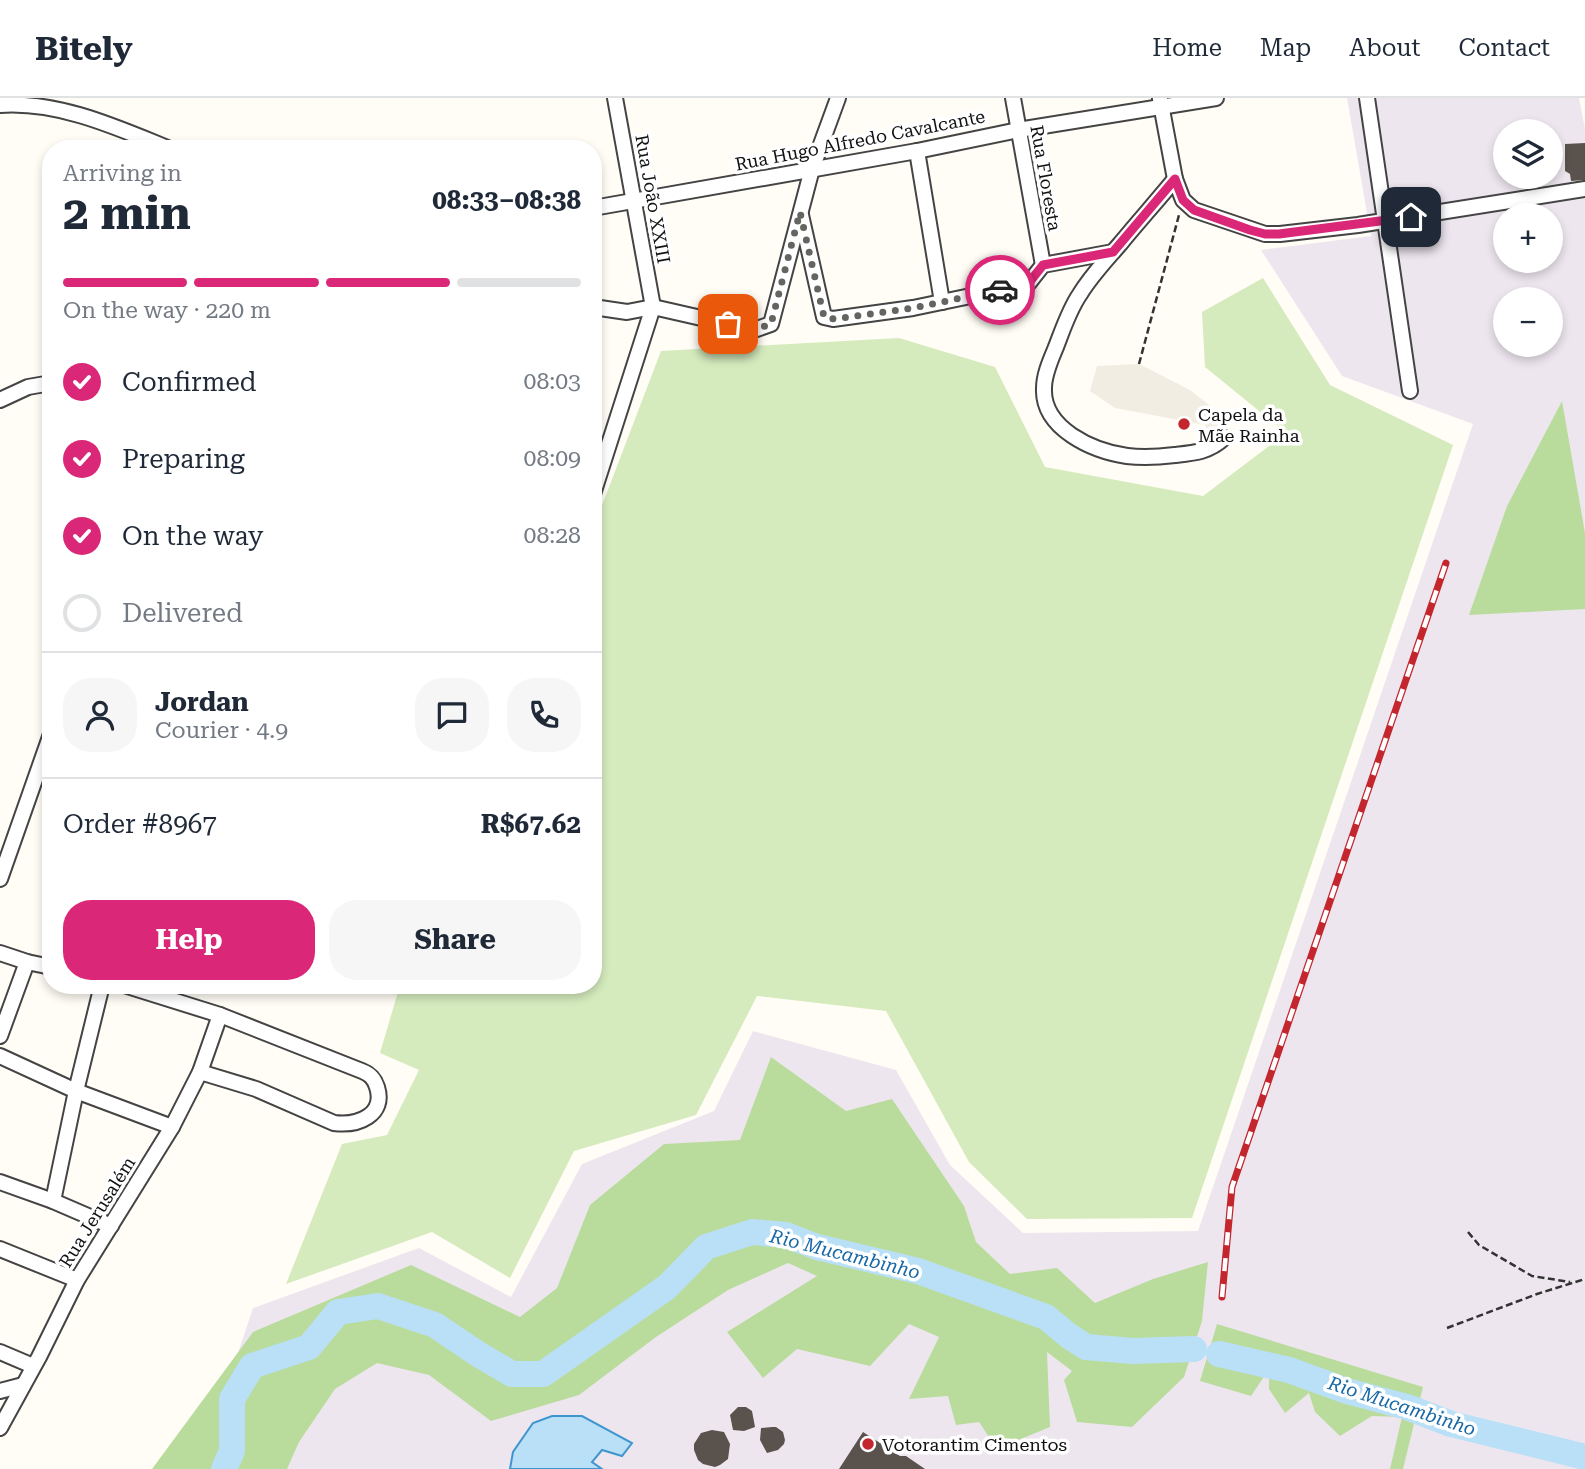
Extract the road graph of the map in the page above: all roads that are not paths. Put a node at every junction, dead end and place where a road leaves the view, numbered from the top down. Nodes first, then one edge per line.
1 (615, 98) edge
2 (838, 98) edge
3 (1013, 98) edge
4 (1216, 98) edge
5 (1367, 98) edge
6 (6, 102) edge
7 (1161, 103) edge
8 (1018, 130) junction
9 (148, 140) edge
10 (917, 151) junction
11 (812, 169) junction
12 (1175, 179) junction
13 (1585, 189) edge
14 (633, 202) junction
15 (602, 207) edge
16 (800, 212) junction
17 (1384, 221) junction
18 (1113, 252) junction
19 (1043, 265) junction
20 (942, 302) junction
21 (653, 307) junction
22 (602, 308) edge
23 (42, 385) edge
24 (1410, 391) dead end
25 (0, 400) edge
26 (1224, 438) dead end
27 (602, 466) edge
28 (42, 760) edge
29 (0, 879) edge
30 (0, 953) edge
31 (27, 962) junction
32 (42, 965) edge
33 (100, 994) edge
34 (157, 994) edge
35 (220, 1014) junction
36 (0, 1036) edge
37 (0, 1056) edge
38 (200, 1072) junction
39 (76, 1091) junction
40 (172, 1127) junction
41 (0, 1182) edge
42 (53, 1201) junction
43 (111, 1226) junction
44 (0, 1249) edge
45 (78, 1280) junction
46 (0, 1353) edge
47 (33, 1366) junction
48 (23, 1385) junction
49 (0, 1391) edge
50 (0, 1428) edge

1 - 14 street, Rua João XXIII
2 - 11 street
3 - 8 street, Rua Floresta
4 - 7 street, Rua Hugo Alfredo Cavalcante
5 - 17 street
6 - 9 street
7 - 8 street, Rua Hugo Alfredo Cavalcante
7 - 12 street
8 - 10 street, Rua Hugo Alfredo Cavalcante
8 - 19 street, Rua Floresta
10 - 11 street, Rua Hugo Alfredo Cavalcante
10 - 20 street
11 - 14 street, Rua Hugo Alfredo Cavalcante
11 - 16 street
12 - 17 street
12 - 18 street
13 - 17 street
14 - 15 street, Rua Hugo Alfredo Cavalcante
14 - 21 street, Rua João XXIII
16 - 20 street
16 - 21 street
17 - 24 street
18 - 19 street
18 - 26 street
19 - 20 street
21 - 22 street
21 - 27 street
23 - 25 street
28 - 29 street
30 - 31 street
31 - 32 street
31 - 36 street
33 - 39 street
34 - 35 street
35 - 38 street, Rua Jerusalém
35 - 38 street
37 - 39 street
38 - 40 street, Rua Jerusalém
39 - 40 street
39 - 42 street
40 - 43 street, Rua Jerusalém
41 - 42 street
42 - 43 street
43 - 45 street, Rua Jerusalém
44 - 45 street
45 - 47 street, Rua Jerusalém
46 - 47 street
47 - 48 street, Rua Jerusalém
48 - 49 street
48 - 50 street, Rua Jerusalém

